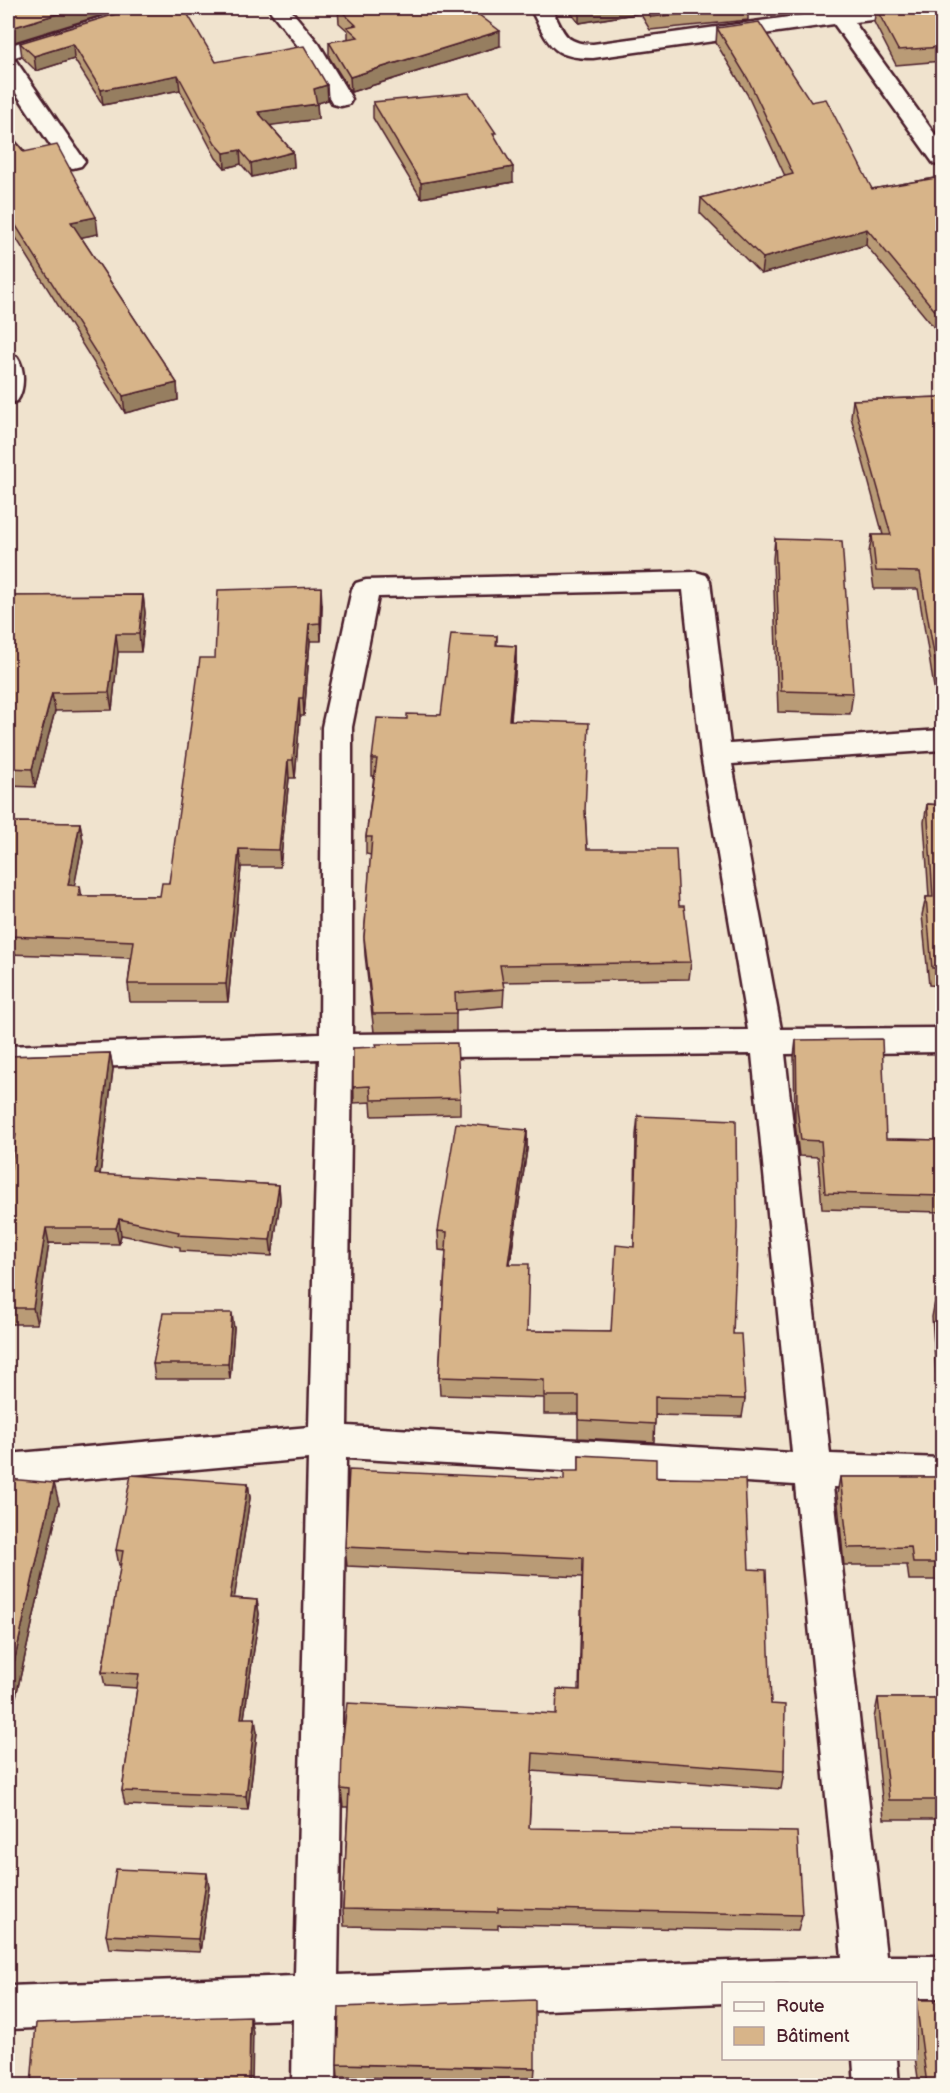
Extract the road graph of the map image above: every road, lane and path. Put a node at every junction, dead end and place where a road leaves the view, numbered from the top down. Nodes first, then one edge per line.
1 (151, 8) edge
2 (278, 8) edge
3 (541, 8) edge
4 (925, 8) edge
5 (836, 12) edge
6 (8, 53) edge
7 (8, 66) edge
8 (341, 99) dead end
9 (934, 134) edge
10 (942, 159) edge
11 (73, 161) dead end
12 (8, 362) edge
13 (8, 396) edge
14 (942, 740) edge
15 (716, 755) junction
16 (942, 1040) edge
17 (768, 1042) junction
18 (336, 1046) junction
19 (8, 1058) edge
20 (329, 1441) junction
21 (8, 1470) edge
22 (812, 1470) junction
23 (942, 1474) edge
24 (942, 1977) edge
25 (867, 1980) edge
26 (798, 1982) edge
27 (722, 1984) edge
28 (315, 1996) junction
29 (8, 2008) edge
30 (874, 2060) edge
31 (314, 2085) edge
32 (877, 2085) edge

1 - 6 street
2 - 8 street
3 - 5 street
4 - 5 street
5 - 9 street
7 - 11 street
9 - 10 street
12 - 13 street
14 - 15 street
15 - 17 street
15 - 18 street
16 - 17 street
17 - 18 street
17 - 22 street
18 - 19 street
18 - 20 street
20 - 21 street
20 - 22 street
20 - 28 street
22 - 23 street
22 - 25 street
24 - 25 street
25 - 26 street
27 - 28 street
28 - 29 street
28 - 31 street
30 - 32 street

